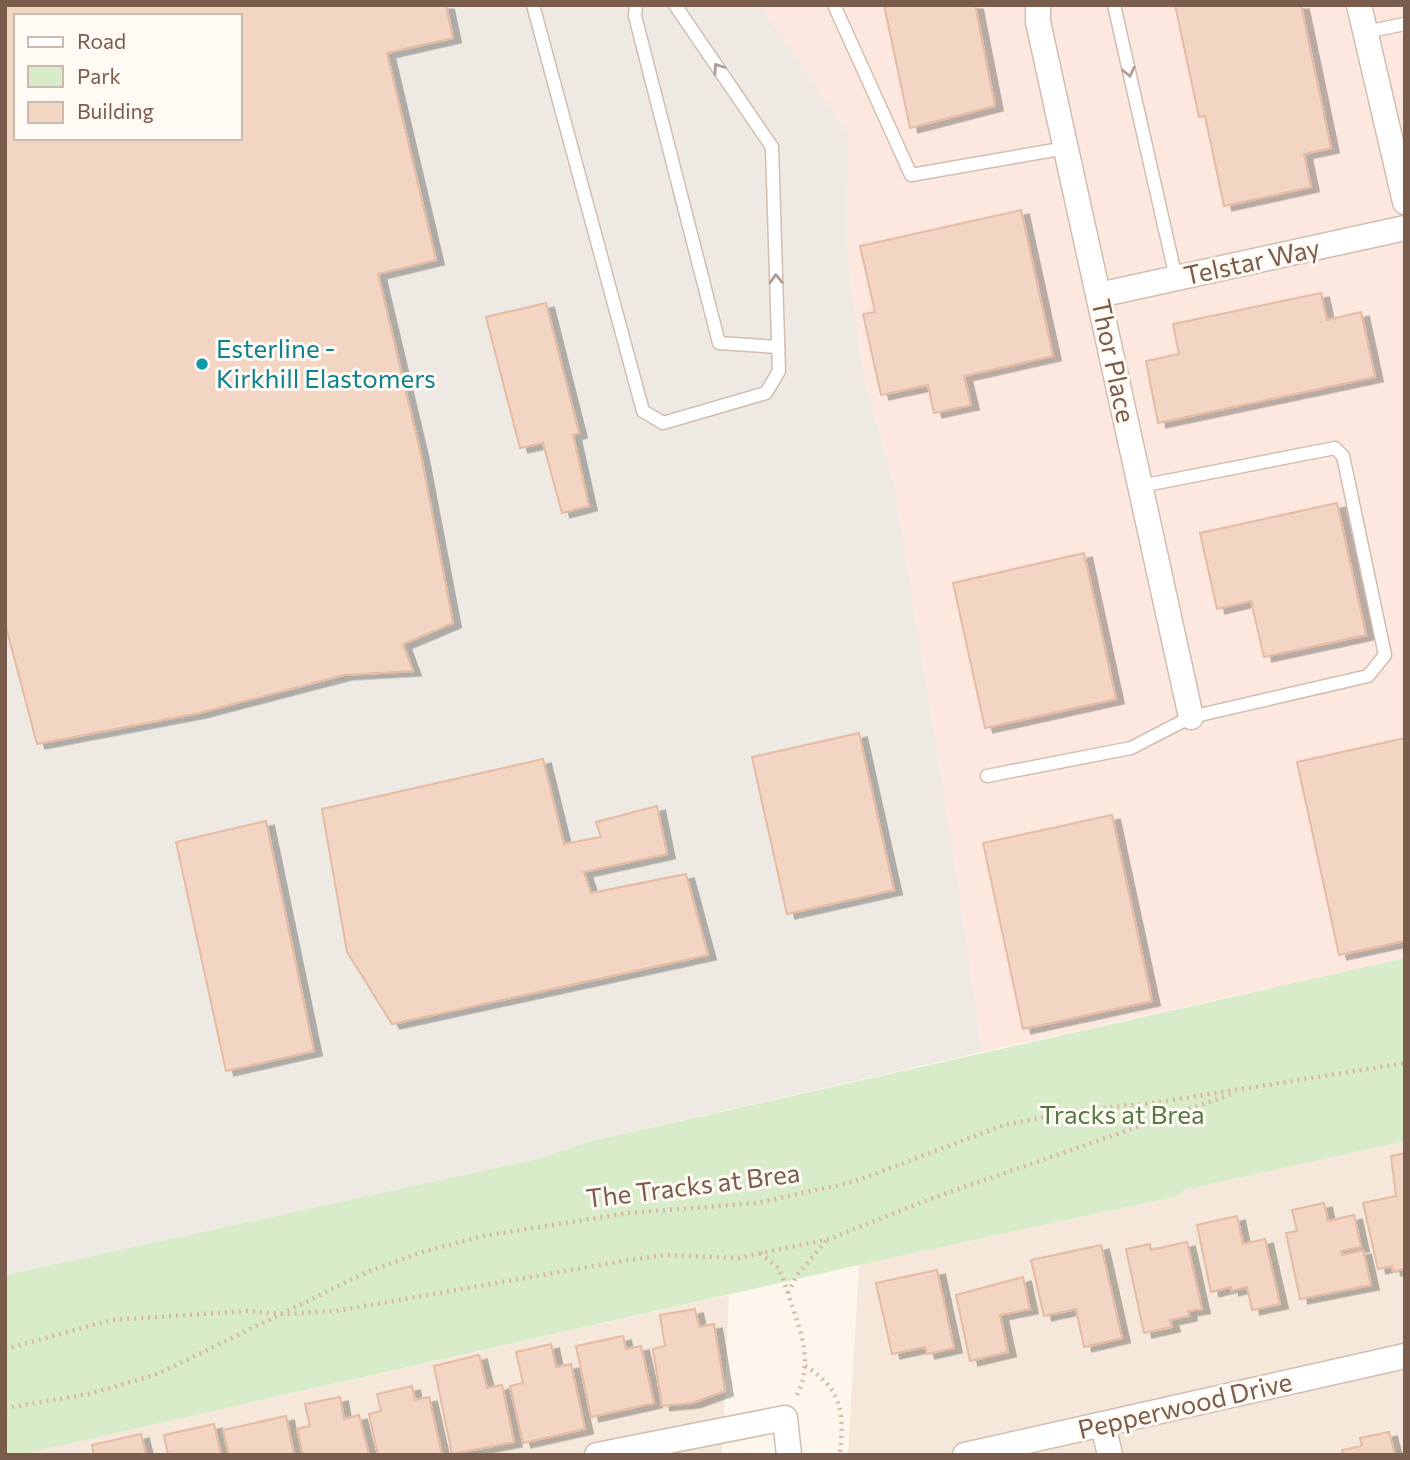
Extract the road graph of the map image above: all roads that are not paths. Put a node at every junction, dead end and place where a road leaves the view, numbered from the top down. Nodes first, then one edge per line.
1 (533, 5) edge
2 (636, 5) edge
3 (676, 5) edge
4 (834, 5) edge
5 (1038, 5) edge
6 (1114, 5) edge
7 (1359, 5) edge
8 (1405, 24) edge
9 (1365, 32) junction
10 (1066, 148) junction
11 (1405, 202) edge
12 (1405, 228) edge
13 (1176, 278) junction
14 (1099, 295) junction
15 (778, 347) junction
16 (1141, 486) junction
17 (1191, 717) junction
18 (987, 776) dead end
19 (1405, 1356) edge
20 (1103, 1425) junction
21 (597, 1455) edge
22 (789, 1455) edge
23 (965, 1455) edge
24 (1110, 1455) edge

1 - 15 lane
2 - 15 lane
15 -> 3 lane
4 - 10 lane
5 - 10 street, Thor Place
6 -> 13 lane
7 - 9 street
8 - 9 lane
9 - 11 street
10 - 14 street, Thor Place
12 - 13 street, Telstar Way
13 - 14 street, Telstar Way
14 - 16 street, Thor Place
16 - 17 street, Thor Place
16 - 17 lane
17 - 18 lane
19 - 20 street, Pepperwood Drive
20 - 23 street, Pepperwood Drive
20 - 24 street
21 - 22 street

